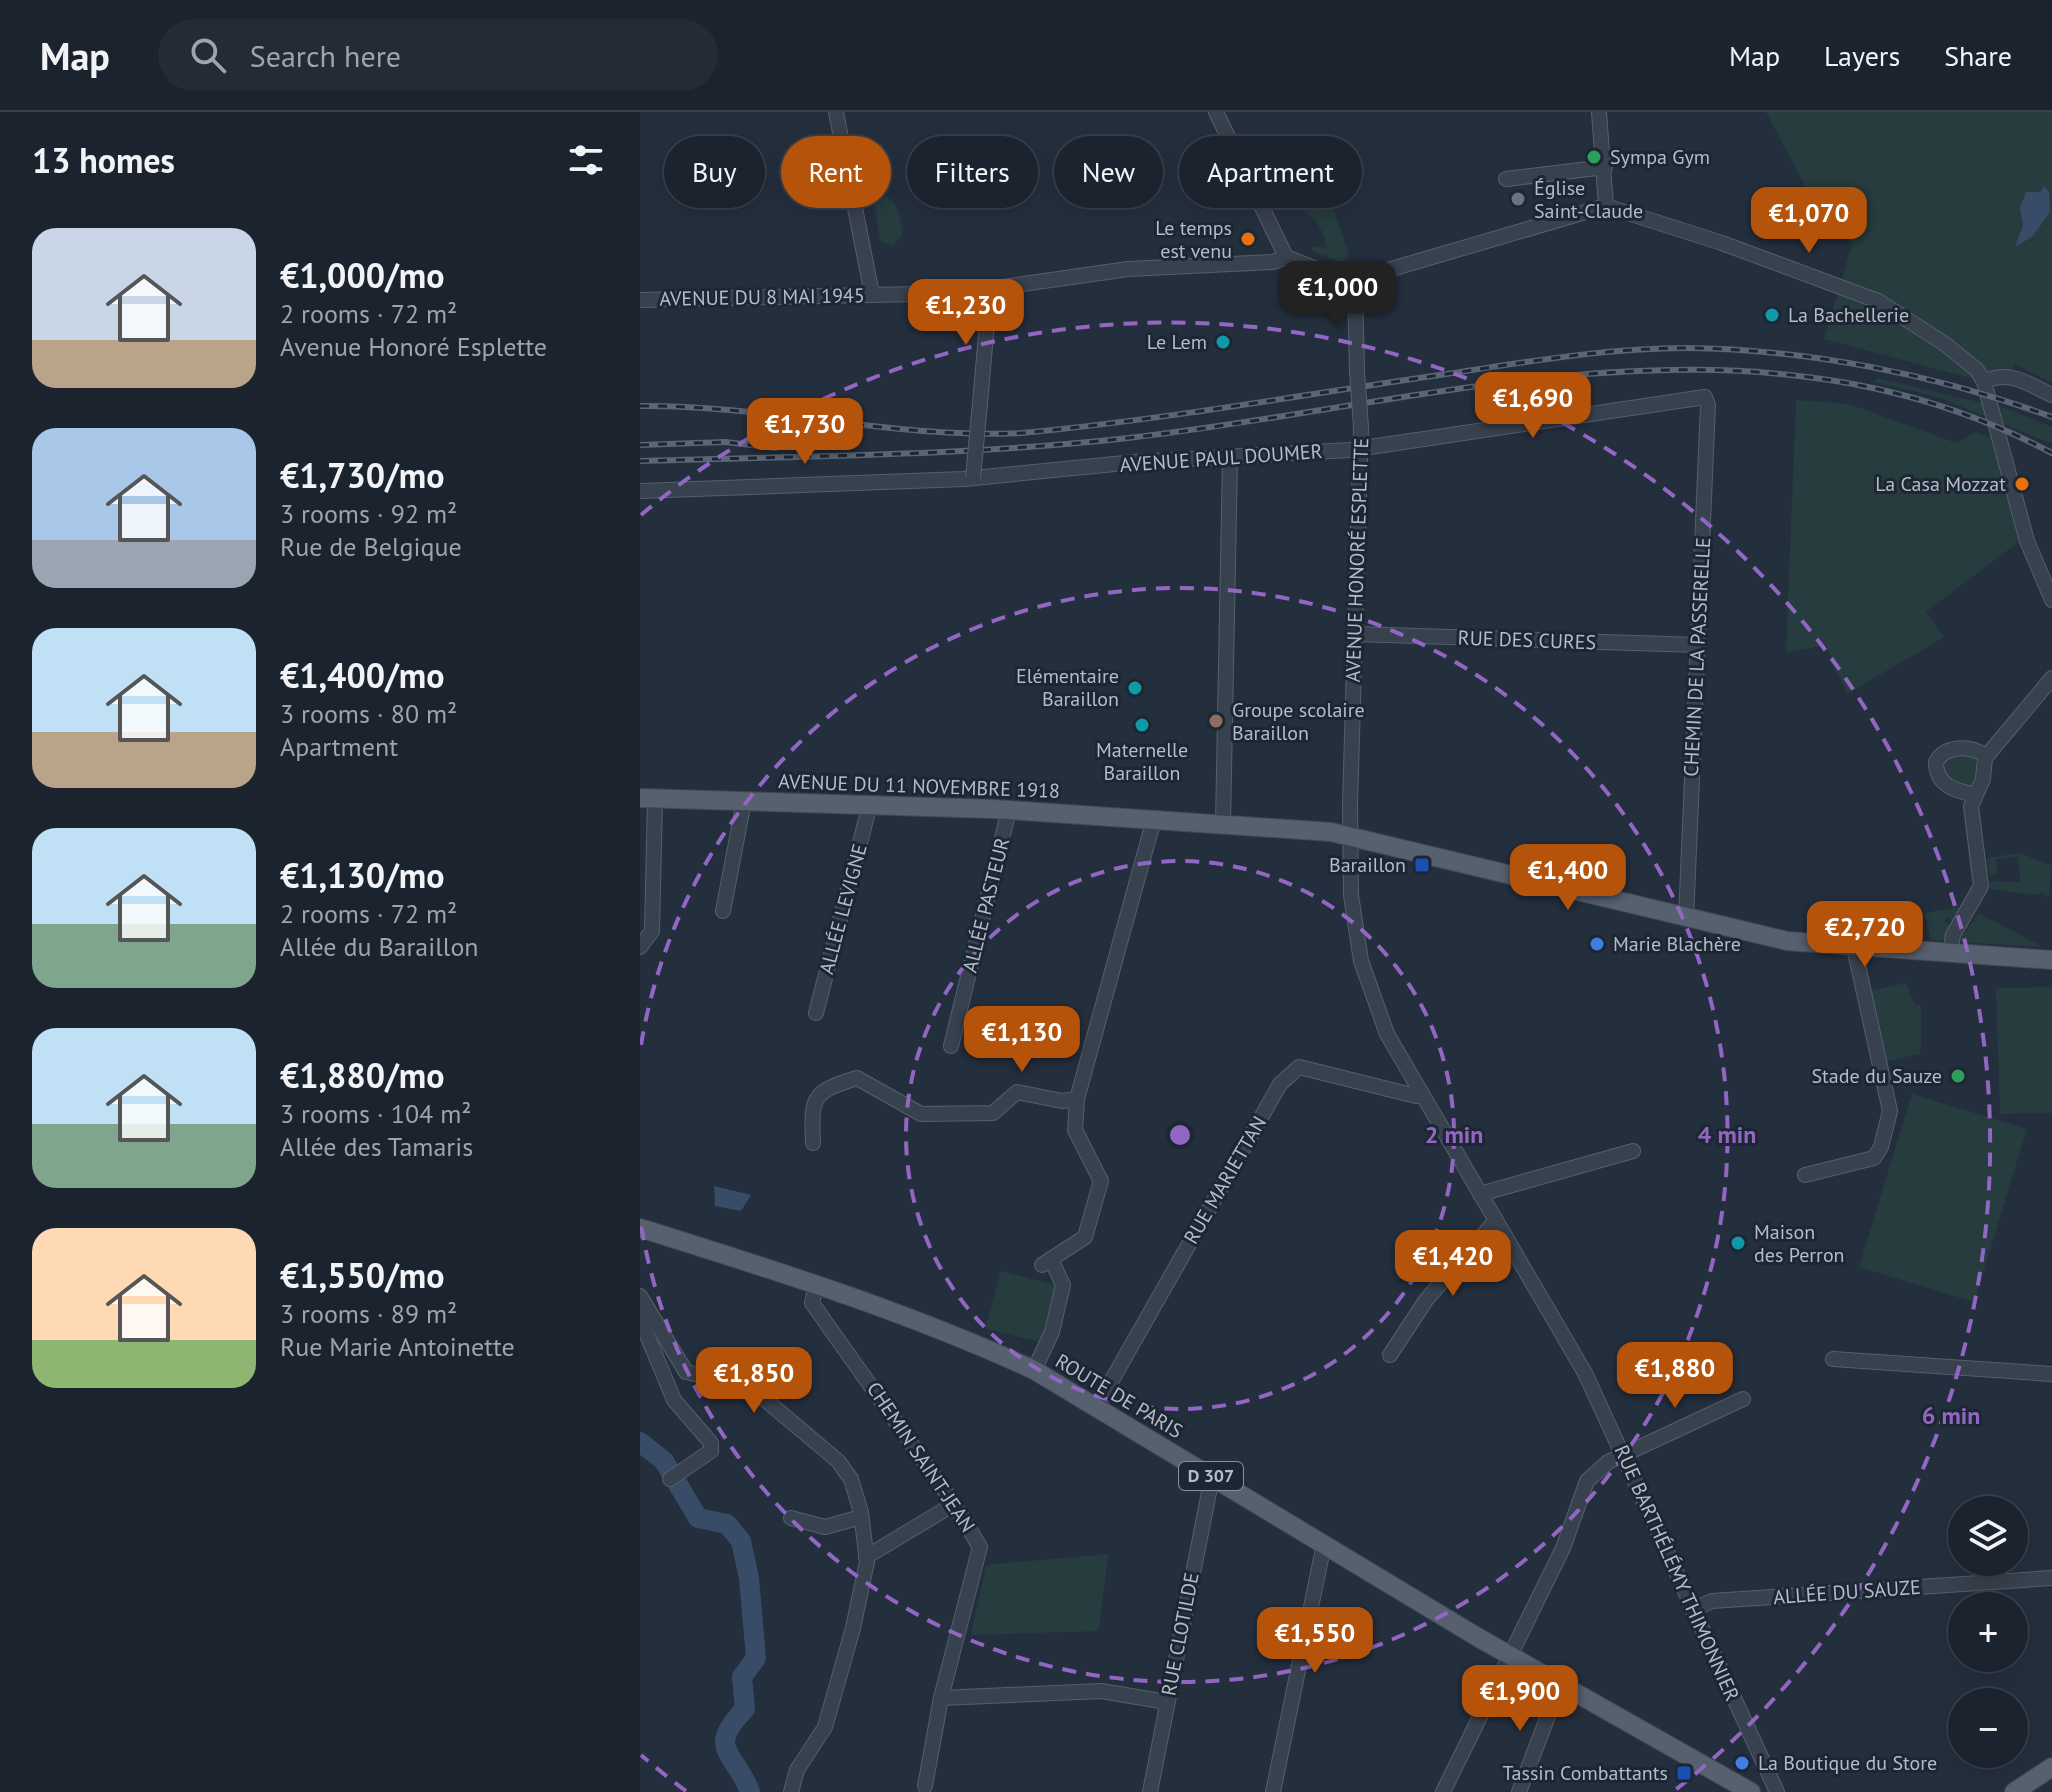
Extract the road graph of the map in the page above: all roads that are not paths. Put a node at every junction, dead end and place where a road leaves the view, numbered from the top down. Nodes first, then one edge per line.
1 (836, 112) edge
2 (1216, 112) edge
3 (1599, 112) edge
4 (1605, 167) junction
5 (1506, 179) dead end
6 (1606, 206) junction
7 (1286, 257) junction
8 (1355, 284) junction
9 (990, 289) junction
10 (872, 294) junction
11 (640, 300) edge
12 (1984, 382) junction
13 (2052, 395) edge
14 (1705, 397) joint
15 (1361, 447) junction
16 (1230, 458) junction
17 (973, 478) junction
18 (640, 491) edge
19 (2052, 600) edge
20 (1356, 634) junction
21 (1698, 645) junction
22 (2052, 678) edge
23 (1986, 756) junction
24 (1976, 795) junction
25 (647, 798) edge
26 (744, 801) junction
27 (870, 804) junction
28 (1009, 810) junction
29 (1154, 819) junction
30 (1223, 824) junction
31 (1351, 836) junction
32 (723, 911) dead end
33 (1686, 919) junction
34 (640, 947) edge
35 (1854, 947) junction
36 (1950, 954) junction
37 (2052, 960) edge
38 (816, 1013) dead end
39 (951, 1046) dead end
40 (1421, 1094) junction
41 (1077, 1099) junction
42 (813, 1143) dead end
43 (1633, 1151) dead end
44 (1805, 1175) dead end
45 (1480, 1194) junction
46 (1496, 1220) junction
47 (640, 1228) edge
48 (640, 1235) edge
49 (816, 1286) junction
50 (640, 1296) edge
51 (640, 1318) edge
52 (1390, 1355) dead end
53 (1833, 1359) dead end
54 (1034, 1370) junction
55 (2052, 1374) edge
56 (1743, 1399) dead end
57 (1096, 1408) junction
58 (1623, 1455) junction
59 (674, 1476) dead end
60 (1211, 1479) junction
61 (954, 1504) junction
62 (861, 1517) junction
63 (791, 1518) dead end
64 (1323, 1546) junction
65 (866, 1557) junction
66 (2052, 1578) edge
67 (1692, 1610) junction
68 (1509, 1658) junction
69 (1558, 1690) junction
70 (941, 1698) junction
71 (1167, 1702) junction
72 (2052, 1767) edge
73 (2052, 1780) edge
74 (925, 1786) dead end
75 (791, 1792) edge
76 (1150, 1792) edge
77 (1273, 1792) edge
78 (1443, 1792) edge
79 (1519, 1792) edge
80 (1735, 1792) edge
81 (1751, 1792) edge
82 (1777, 1792) edge
83 (2014, 1792) edge
84 (2035, 1792) edge

1 - 10 street
2 - 7 street
3 - 4 street
4 - 5 street
4 - 6 street
6 - 8 street
6 - 12 street
7 - 8 street
7 - 9 street, AVENUE DU 8 MAI 1945
8 - 15 street, AVENUE HONORÉ ESPLETTE, bridge
9 - 10 street, AVENUE DU 8 MAI 1945
9 - 17 street, bridge
10 - 11 street, AVENUE DU 8 MAI 1945
12 - 13 street
12 - 19 street
14 - 15 street, AVENUE PAUL DOUMER
14 - 21 street, CHEMIN DE LA PASSERELLE
15 - 16 street, AVENUE PAUL DOUMER
15 - 20 street, AVENUE HONORÉ ESPLETTE
16 - 17 street, AVENUE PAUL DOUMER
16 - 30 street
17 - 18 street, AVENUE PAUL DOUMER
20 - 21 street, RUE DES CURES
20 - 31 street, AVENUE HONORÉ ESPLETTE
21 - 33 street, CHEMIN DE LA PASSERELLE
22 - 23 street
23 - 24 street
23 - 24 street
24 - 36 street
25 - 26 main road, AVENUE DU 11 NOVEMBRE 1918
25 - 34 street
26 - 27 main road, AVENUE DU 11 NOVEMBRE 1918
26 - 32 street
27 - 28 main road, AVENUE DU 11 NOVEMBRE 1918
27 - 38 street, ALLÉE LEVIGNE
28 - 29 main road, AVENUE DU 11 NOVEMBRE 1918
28 - 39 street, ALLÉE PASTEUR
29 - 30 main road, AVENUE DU 11 NOVEMBRE 1918
29 - 41 street
30 - 31 main road, AVENUE DU 11 NOVEMBRE 1918
31 - 33 main road, AVENUE DU 11 NOVEMBRE 1918
31 - 40 street, RUE BARTHÉLÉMY THIMONNIER
33 - 35 main road, AVENUE DU 11 NOVEMBRE 1918
35 - 36 main road, AVENUE DU 11 NOVEMBRE 1918
35 - 44 street
36 - 37 main road, AVENUE DU 11 NOVEMBRE 1918
40 - 45 street, RUE BARTHÉLÉMY THIMONNIER
40 - 57 street, RUE MARIETTAN
41 - 42 street
41 - 54 street
43 - 45 street
45 - 46 street, RUE BARTHÉLÉMY THIMONNIER
46 - 52 street
46 - 58 street, RUE BARTHÉLÉMY THIMONNIER
47 - 49 main road, ROUTE DE PARIS / D 307
48 - 49 main road, ROUTE DE PARIS / D 307
49 - 54 main road, ROUTE DE PARIS / D 307
49 - 60 main road, ROUTE DE PARIS / D 307
49 - 61 street, CHEMIN SAINT-JEAN
50 - 62 street
51 - 59 street
53 - 55 street
54 - 57 main road, ROUTE DE PARIS / D 307
56 - 58 street
57 - 60 main road, ROUTE DE PARIS / D 307
58 - 67 street, RUE BARTHÉLÉMY THIMONNIER
58 - 68 street
60 - 64 main road, ROUTE DE PARIS / D 307
60 - 71 street, RUE CLOTILDE
61 - 65 street
61 - 70 street, CHEMIN SAINT-JEAN
62 - 63 street
62 - 65 street
64 - 68 main road, ROUTE DE PARIS / D 307
64 - 77 street
65 - 75 street
66 - 67 street, ALLÉE DU SAUZE
67 - 82 street, RUE BARTHÉLÉMY THIMONNIER
68 - 69 main road, ROUTE DE PARIS / D 307
68 - 78 street
68 - 81 main road, ROUTE DE PARIS / D 307
69 - 79 street
69 - 80 main road, ROUTE DE PARIS / D 307
70 - 71 street
70 - 74 street, CHEMIN SAINT-JEAN
71 - 76 street, RUE CLOTILDE
72 - 83 main road
73 - 84 main road

